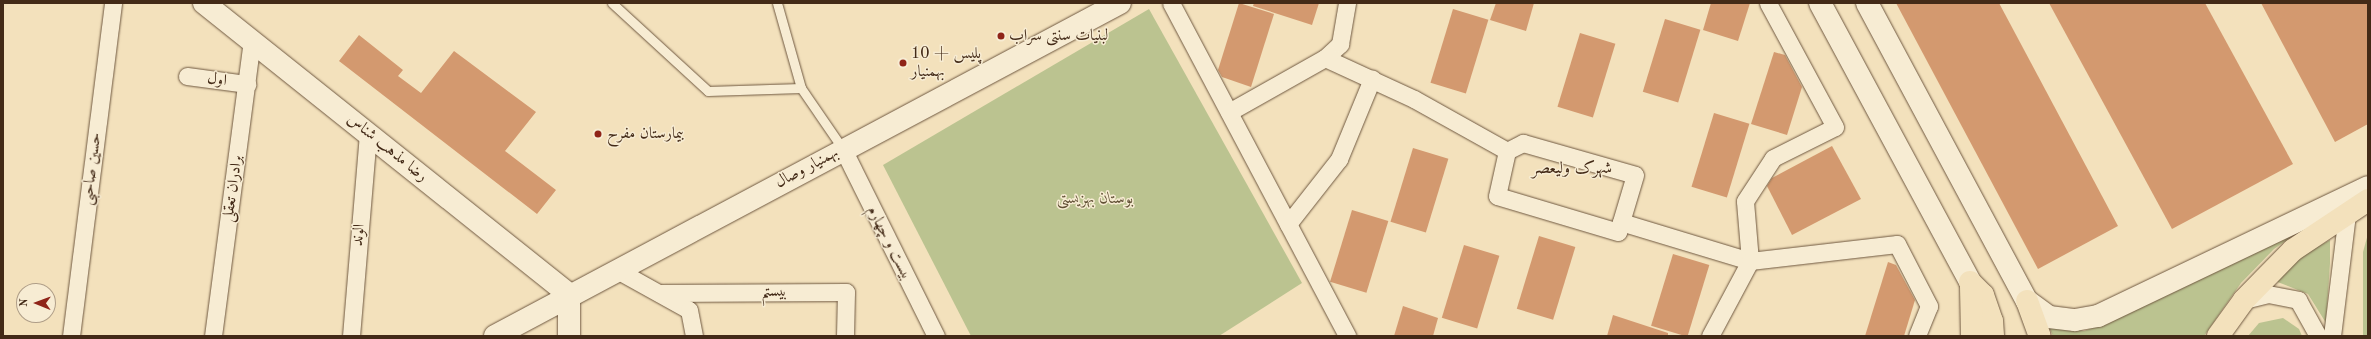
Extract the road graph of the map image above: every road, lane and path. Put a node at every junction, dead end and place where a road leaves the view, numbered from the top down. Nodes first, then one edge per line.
1 (113, 3) edge
2 (204, 3) edge
3 (612, 3) edge
4 (777, 3) edge
5 (1120, 3) edge
6 (1171, 3) edge
7 (1347, 3) edge
8 (1768, 3) edge
9 (1820, 3) edge
10 (1867, 3) edge
11 (252, 41) junction
12 (1325, 58) junction
13 (187, 76) dead end
14 (1372, 79) junction
15 (247, 84) junction
16 (801, 88) junction
17 (1229, 112) junction
18 (368, 133) junction
19 (843, 149) junction
20 (1507, 152) junction
21 (2368, 187) edge
22 (2368, 200) edge
23 (2347, 214) junction
24 (1621, 222) junction
25 (1288, 224) junction
26 (1750, 261) junction
27 (617, 270) junction
28 (1970, 282) junction
29 (659, 293) junction
30 (569, 294) junction
31 (2244, 300) junction
32 (2027, 301) junction
33 (71, 336) edge
34 (213, 336) edge
35 (351, 336) edge
36 (495, 336) edge
37 (570, 336) edge
38 (694, 336) edge
39 (845, 336) edge
40 (936, 336) edge
41 (1347, 336) edge
42 (1710, 336) edge
43 (1917, 336) edge
44 (1972, 336) edge
45 (1993, 336) edge
46 (2040, 336) edge
47 (2218, 336) edge
48 (2318, 336) edge
49 (2332, 336) edge

1 - 33 street, حسین صاحبی
2 - 11 street, رضا مذهب شناس
3 - 16 lane
4 - 16 lane
5 - 19 street, بهمنیار وصال
6 - 17 street
7 - 12 street
8 - 26 street
9 - 28 street
10 - 32 street
11 - 15 street, برادران تعقلی
11 - 18 street, رضا مذهب شناس
12 - 14 street
12 - 17 street
13 - 15 street, اول
14 - 20 street
14 - 25 street
15 - 34 street, برادران تعقلی
16 - 19 lane
17 - 25 street
18 - 30 street, رضا مذهب شناس
18 - 35 street, الوند
19 - 27 street, بهمنیار وصال
19 - 40 street, بیست و چهارم
20 - 24 street
20 - 24 street
21 - 32 street
22 - 23 main road
23 - 31 main road
23 - 49 street
24 - 26 street
25 - 41 street
26 - 42 street
26 - 43 street
27 - 29 street
27 - 30 street, بهمنیار وصال
28 - 44 main road
28 - 45 main road
29 - 38 street
29 - 39 street, بیستم
30 - 36 street, بهمنیار وصال
30 - 37 street
31 - 47 main road
31 - 48 street
32 - 46 main road

